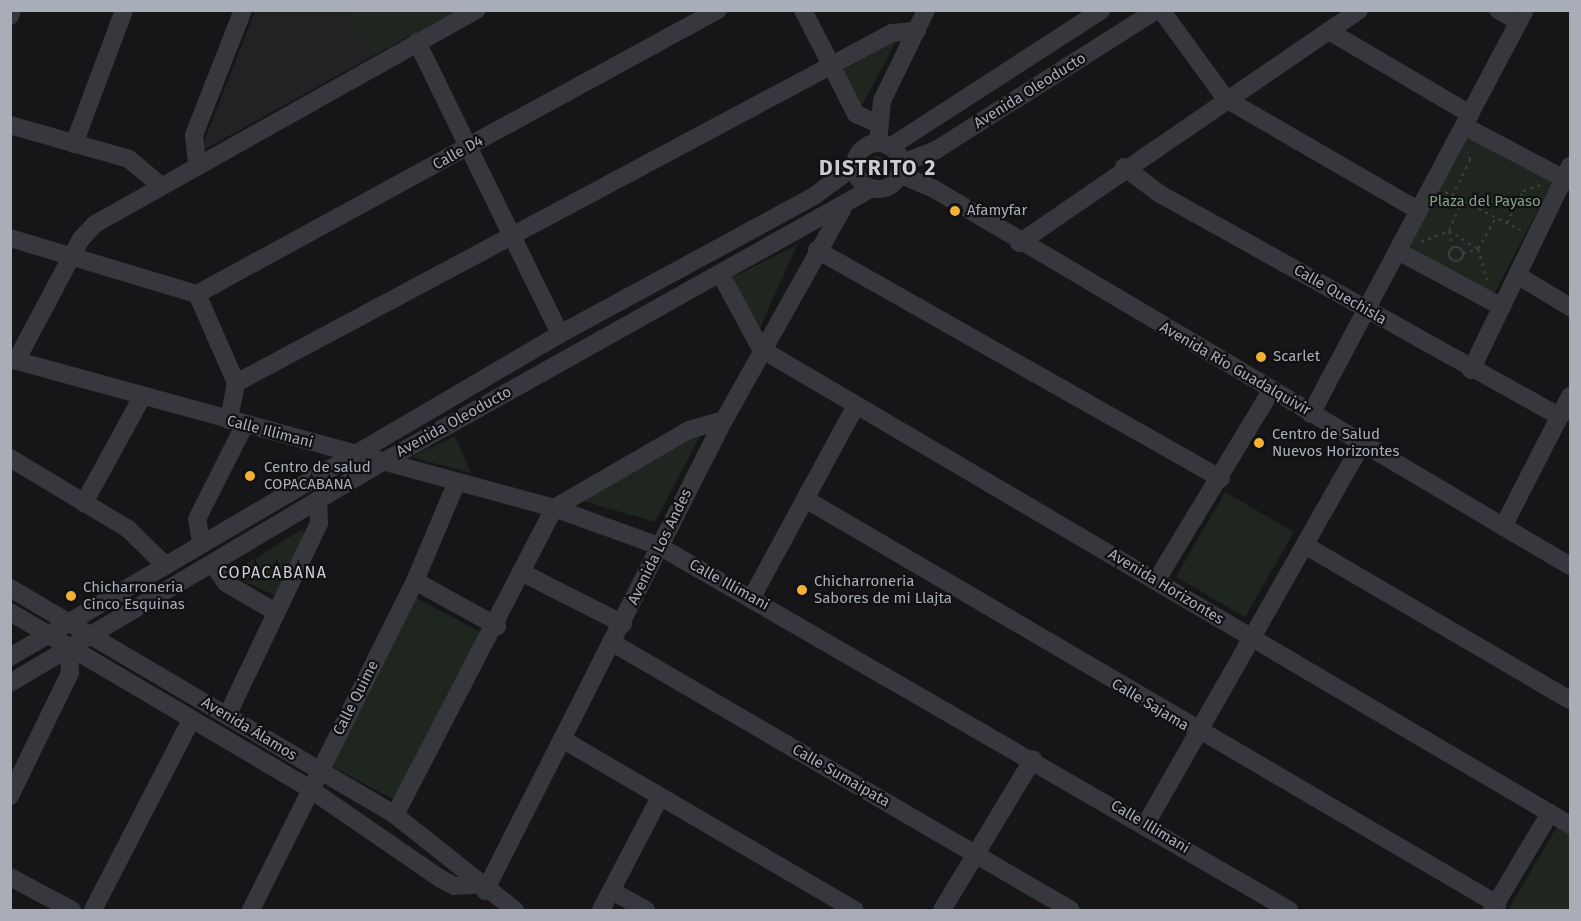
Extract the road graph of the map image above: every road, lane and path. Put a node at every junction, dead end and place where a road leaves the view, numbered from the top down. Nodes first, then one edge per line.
1 (12, 10) edge
2 (124, 10) edge
3 (243, 10) edge
4 (477, 10) edge
5 (718, 10) edge
6 (803, 10) edge
7 (926, 10) edge
8 (1102, 10) edge
9 (1159, 10) edge
10 (1359, 10) edge
11 (1498, 10) edge
12 (10, 16) edge
13 (1522, 16) edge
14 (917, 31) junction
15 (1329, 31) junction
16 (417, 42) junction
17 (829, 66) junction
18 (1226, 99) junction
19 (1467, 120) junction
20 (876, 123) junction
21 (10, 125) edge
22 (74, 144) junction
23 (884, 145) junction
24 (469, 147) junction
25 (1467, 149) dead end
26 (197, 163) junction
27 (855, 166) junction
28 (1124, 167) junction
29 (899, 169) junction
30 (1563, 177) edge
31 (159, 184) junction
32 (872, 188) junction
33 (1437, 189) dead end
34 (1452, 196) junction
35 (1462, 200) junction
36 (843, 209) junction
37 (1419, 211) junction
38 (1496, 218) junction
39 (1507, 223) junction
40 (1449, 231) junction
41 (1523, 231) dead end
42 (513, 237) junction
43 (10, 238) edge
44 (1019, 243) junction
45 (1417, 243) dead end
46 (1452, 248) junction
47 (1478, 249) junction
48 (817, 250) junction
49 (1398, 251) junction
50 (1462, 253) junction
51 (71, 255) junction
52 (721, 274) junction
53 (1517, 275) junction
54 (1490, 291) dead end
55 (197, 294) junction
56 (1502, 307) junction
57 (1570, 307) edge
58 (1366, 310) junction
59 (560, 334) junction
60 (761, 349) junction
61 (13, 360) edge
62 (1471, 370) junction
63 (236, 383) junction
64 (1271, 391) junction
65 (1570, 396) edge
66 (142, 397) junction
67 (855, 407) junction
68 (1311, 414) junction
69 (1560, 417) junction
70 (723, 420) junction
71 (237, 422) junction
72 (1362, 444) junction
73 (352, 454) junction
74 (10, 458) edge
75 (381, 463) junction
76 (1221, 479) junction
77 (456, 484) junction
78 (318, 500) junction
79 (807, 500) junction
80 (84, 503) junction
81 (554, 508) junction
82 (1503, 526) junction
83 (201, 543) junction
84 (659, 546) junction
85 (1308, 547) junction
86 (212, 562) junction
87 (165, 565) junction
88 (1570, 566) edge
89 (525, 574) junction
90 (415, 581) junction
91 (1156, 581) junction
92 (10, 588) edge
93 (752, 597) junction
94 (274, 611) junction
95 (10, 612) edge
96 (69, 621) junction
97 (623, 624) junction
98 (498, 626) junction
99 (49, 634) junction
100 (88, 635) junction
101 (1253, 639) junction
102 (611, 642) junction
103 (69, 647) junction
104 (10, 657) edge
105 (10, 683) edge
106 (1570, 700) edge
107 (227, 716) junction
108 (191, 720) junction
109 (1201, 735) junction
110 (562, 739) junction
111 (1033, 759) junction
112 (320, 770) junction
113 (310, 789) junction
114 (11, 796) edge
115 (660, 797) junction
116 (1550, 813) junction
117 (395, 815) junction
118 (1146, 825) junction
119 (1570, 825) edge
120 (976, 855) junction
121 (10, 877) edge
122 (481, 888) junction
123 (612, 891) junction
124 (1495, 907) edge
125 (257, 908) edge
126 (72, 910) edge
127 (93, 910) edge
128 (515, 910) edge
129 (602, 910) edge
130 (645, 910) edge
131 (855, 910) edge
132 (942, 910) edge
133 (1071, 910) edge
134 (1289, 910) edge

1 - 12 street
2 - 22 street
3 - 26 street
4 - 16 street
5 - 24 street, Calle D4
6 - 17 street
7 - 14 street
8 - 23 street, Avenida Oleoducto
9 - 18 street
9 - 29 street, Avenida Oleoducto
10 - 15 street
11 - 13 street
13 - 19 street
14 - 17 street
14 - 20 street
15 - 18 street
15 - 19 street
16 - 24 street
16 - 26 street
17 - 20 street
17 - 42 street
18 - 28 street
18 - 37 street
19 - 30 street
19 - 37 street
20 - 23 street
21 - 22 street
22 - 31 street
23 - 27 street
23 - 29 street
24 - 42 street
24 - 55 street, Calle D4
25 - 34 path
26 - 31 street
27 - 32 street
27 - 59 street, Avenida Oleoducto
28 - 44 street
28 - 58 street, Calle Quechisla
29 - 32 street
29 - 44 street, Avenida Río Guadalquivir
30 - 39 path
30 - 53 street
31 - 51 street
32 - 36 street, Avenida Oleoducto
33 - 34 path
34 - 35 path
35 - 38 path
35 - 40 path
36 - 48 street, Avenida Los Andes
36 - 52 street, Avenida Oleoducto
37 - 49 street
38 - 39 path
38 - 47 path
39 - 41 path
40 - 45 path
40 - 46 path
40 - 47 path
42 - 59 street
42 - 63 street
43 - 51 street
44 - 64 street, Avenida Río Guadalquivir
46 - 50 path
46 - 50 path
47 - 50 path
47 - 54 path
48 - 60 street, Avenida Los Andes
48 - 76 street
49 - 56 street
49 - 58 street
51 - 55 street
51 - 61 street
52 - 60 street
52 - 75 street, Avenida Oleoducto
53 - 56 street
53 - 57 street
55 - 63 street
56 - 62 street
58 - 62 street, Calle Quechisla
58 - 68 street
59 - 73 street, Avenida Oleoducto
60 - 67 street, Avenida Horizontes
60 - 70 street, Avenida Los Andes
61 - 66 street, Calle Illimani
62 - 69 street, Calle Quechisla
63 - 71 street
64 - 68 street, Avenida Río Guadalquivir
64 - 76 street
65 - 69 street
66 - 71 street, Calle Illimani
66 - 80 street
67 - 79 street
67 - 91 street, Avenida Horizontes
68 - 72 street, Avenida Río Guadalquivir
69 - 82 street
70 - 81 street
70 - 84 street, Avenida Los Andes
71 - 73 street, Calle Illimani
71 - 83 street
72 - 82 street, Avenida Río Guadalquivir
72 - 85 street
73 - 75 street, Calle Illimani
73 - 83 street, Avenida Oleoducto
74 - 80 street
75 - 77 street, Calle Illimani
75 - 78 street, Avenida Oleoducto
76 - 91 street
77 - 81 street, Calle Illimani
77 - 90 street, Calle Quime
78 - 86 street, Avenida Oleoducto
78 - 94 street
79 - 93 street
79 - 109 street, Calle Sajama
80 - 87 street
81 - 84 street, Calle Illimani
81 - 89 street
82 - 88 street, Avenida Río Guadalquivir
83 - 87 street, Avenida Oleoducto
84 - 93 street, Calle Illimani
84 - 97 street, Avenida Los Andes
85 - 101 street
85 - 106 street
86 - 94 street
86 - 100 street, Avenida Oleoducto
87 - 96 street, Avenida Oleoducto
89 - 97 street
89 - 98 street
90 - 98 street
90 - 112 street, Calle Quime
91 - 101 street, Avenida Horizontes
92 - 96 street, Avenida Álamos
93 - 111 street, Calle Illimani
94 - 107 street
95 - 99 street, Avenida Álamos
96 - 99 street, Avenida Oleoducto
96 - 100 street, Avenida Álamos
97 - 102 street, Avenida Los Andes
98 - 117 street
99 - 103 street, Avenida Álamos
99 - 104 street, Avenida Oleoducto
100 - 103 street, Avenida Oleoducto
100 - 107 street, Avenida Álamos
101 - 109 street
101 - 116 street, Avenida Horizontes
102 - 110 street, Avenida Los Andes
102 - 120 street, Calle Sumaipata
103 - 105 street, Avenida Oleoducto
103 - 108 street, Avenida Álamos
103 - 114 street
107 - 112 street, Avenida Álamos
108 - 113 street, Avenida Álamos
108 - 127 street
109 - 118 street
109 - 124 street, Calle Sajama
110 - 115 street
110 - 122 street, Avenida Los Andes
111 - 118 street, Calle Illimani
111 - 120 street
112 - 113 street, Calle Quime
112 - 117 street, Avenida Álamos
113 - 122 street, Avenida Álamos
113 - 125 street, Calle Quime
115 - 123 street
115 - 131 street
116 - 119 street, Avenida Horizontes
116 - 124 street
117 - 122 street, Avenida Álamos
118 - 134 street, Calle Illimani
120 - 132 street
120 - 133 street, Calle Sumaipata
121 - 126 street
122 - 128 street, Avenida Álamos
123 - 129 street
123 - 130 street

